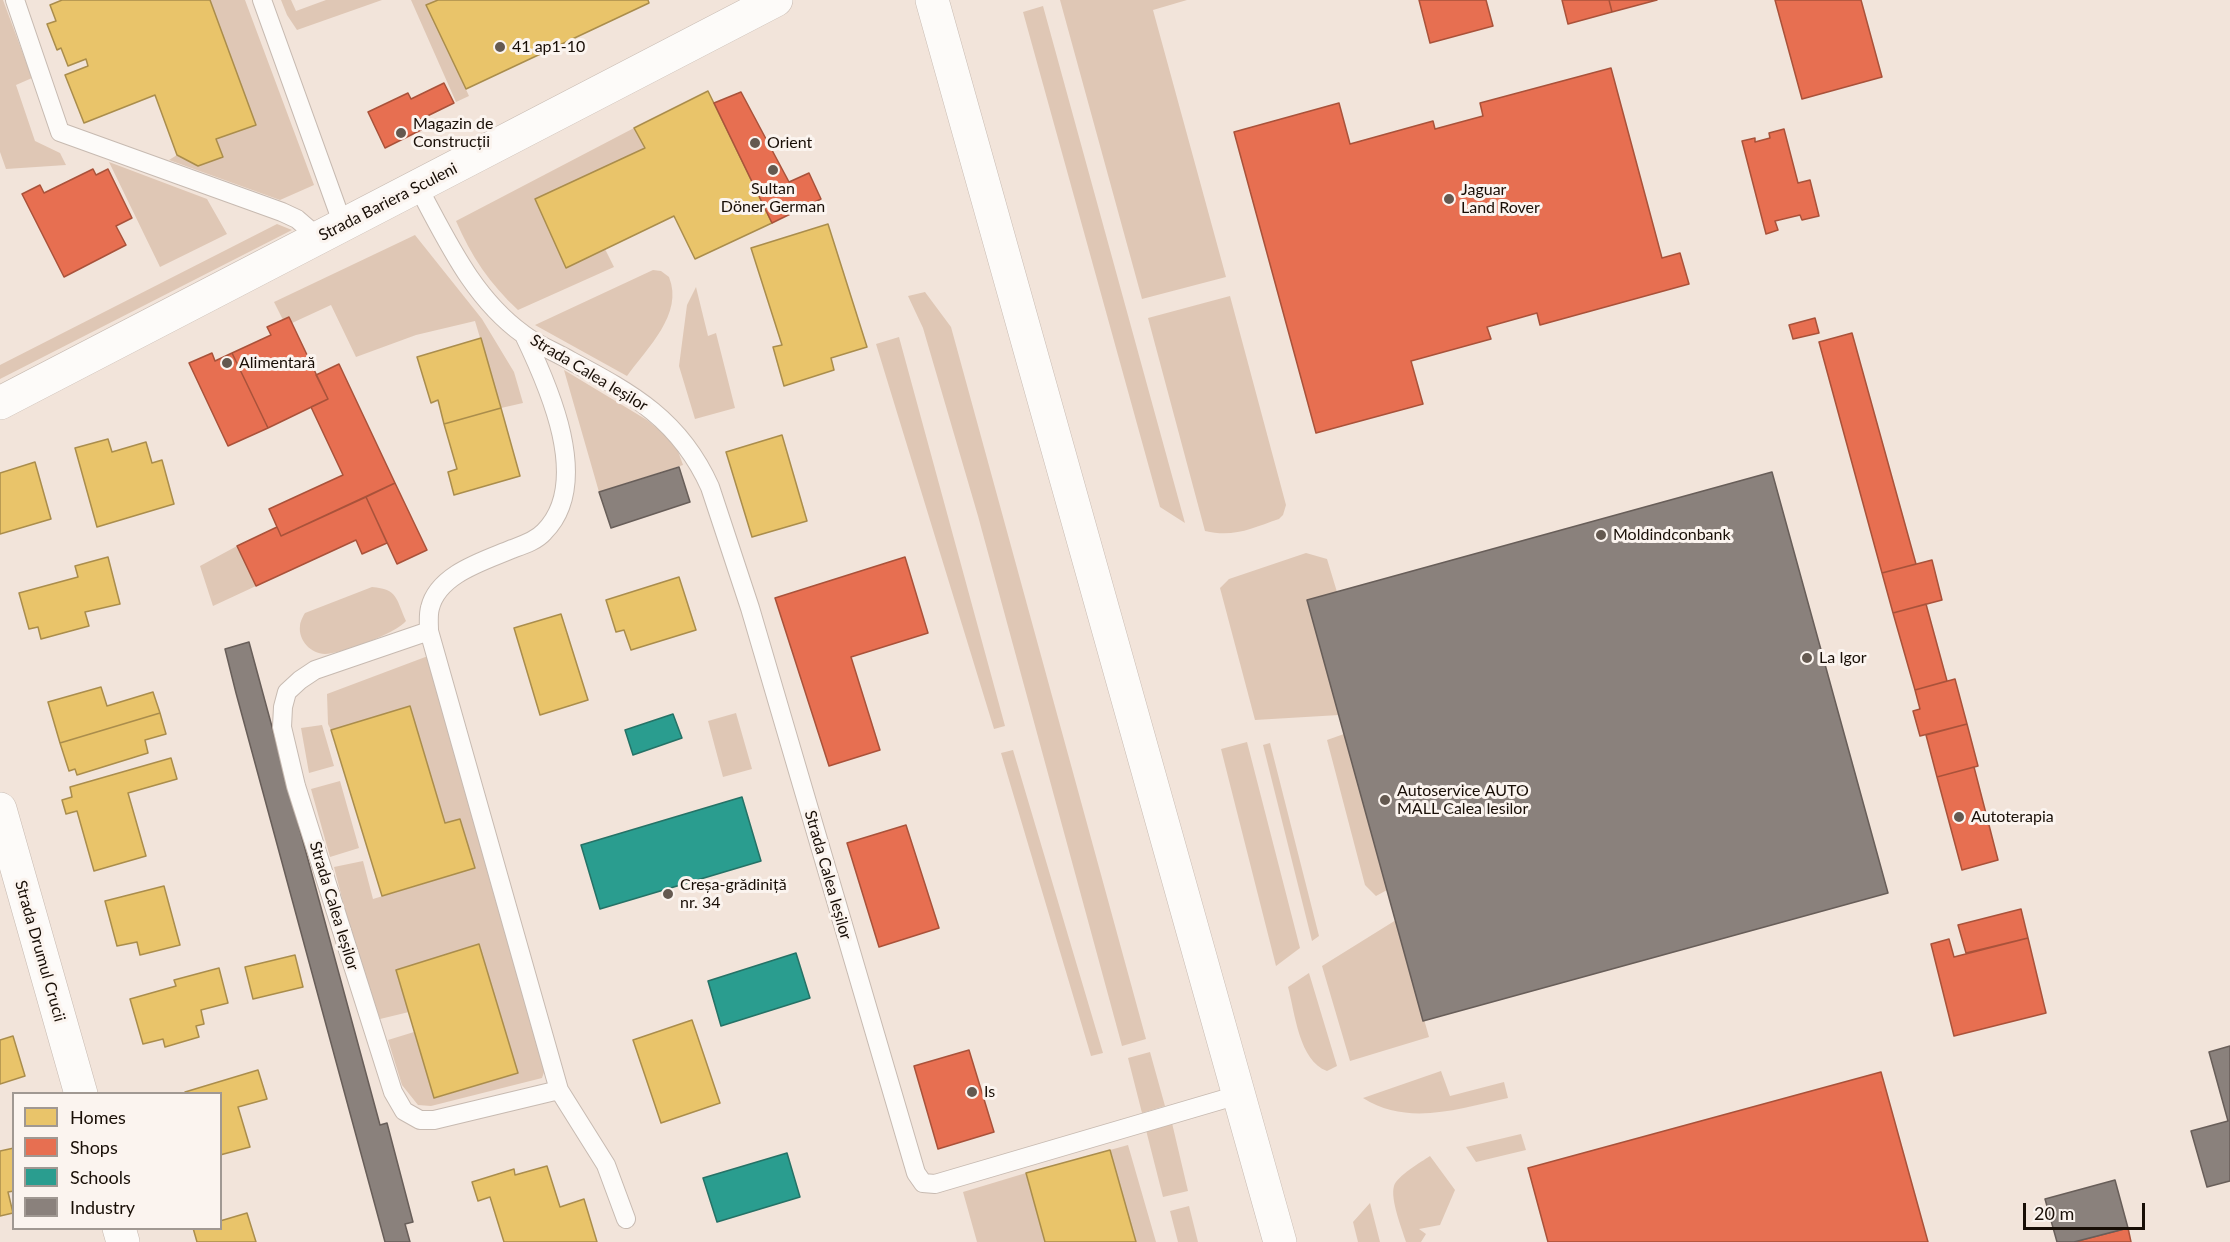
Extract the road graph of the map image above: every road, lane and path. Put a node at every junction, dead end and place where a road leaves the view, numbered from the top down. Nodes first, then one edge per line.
1 (15, 0) edge
2 (262, 0) edge
3 (776, 0) edge
4 (932, 0) edge
5 (418, 187) junction
6 (331, 232) junction
7 (524, 335) junction
8 (0, 403) edge
9 (429, 631) junction
10 (0, 809) edge
11 (560, 1090) junction
12 (80, 1092) edge
13 (1238, 1095) junction
14 (626, 1219) dead end
15 (1280, 1242) edge

1 - 6 lane
2 - 6 lane
3 - 5 main road, Strada Bariera Sculeni
4 - 13 main road
5 - 6 main road, Strada Bariera Sculeni
5 - 7 lane, Strada Calea Ieșilor
6 - 8 main road, Strada Bariera Sculeni
7 - 9 lane, Strada Calea Ieșilor
7 - 13 lane, Strada Calea Ieșilor
9 - 11 lane, Strada Calea Ieșilor
9 - 11 lane, Strada Calea Ieșilor
10 - 12 main road, Strada Drumul Crucii
11 - 14 lane, Strada Calea Ieșilor
13 - 15 main road

